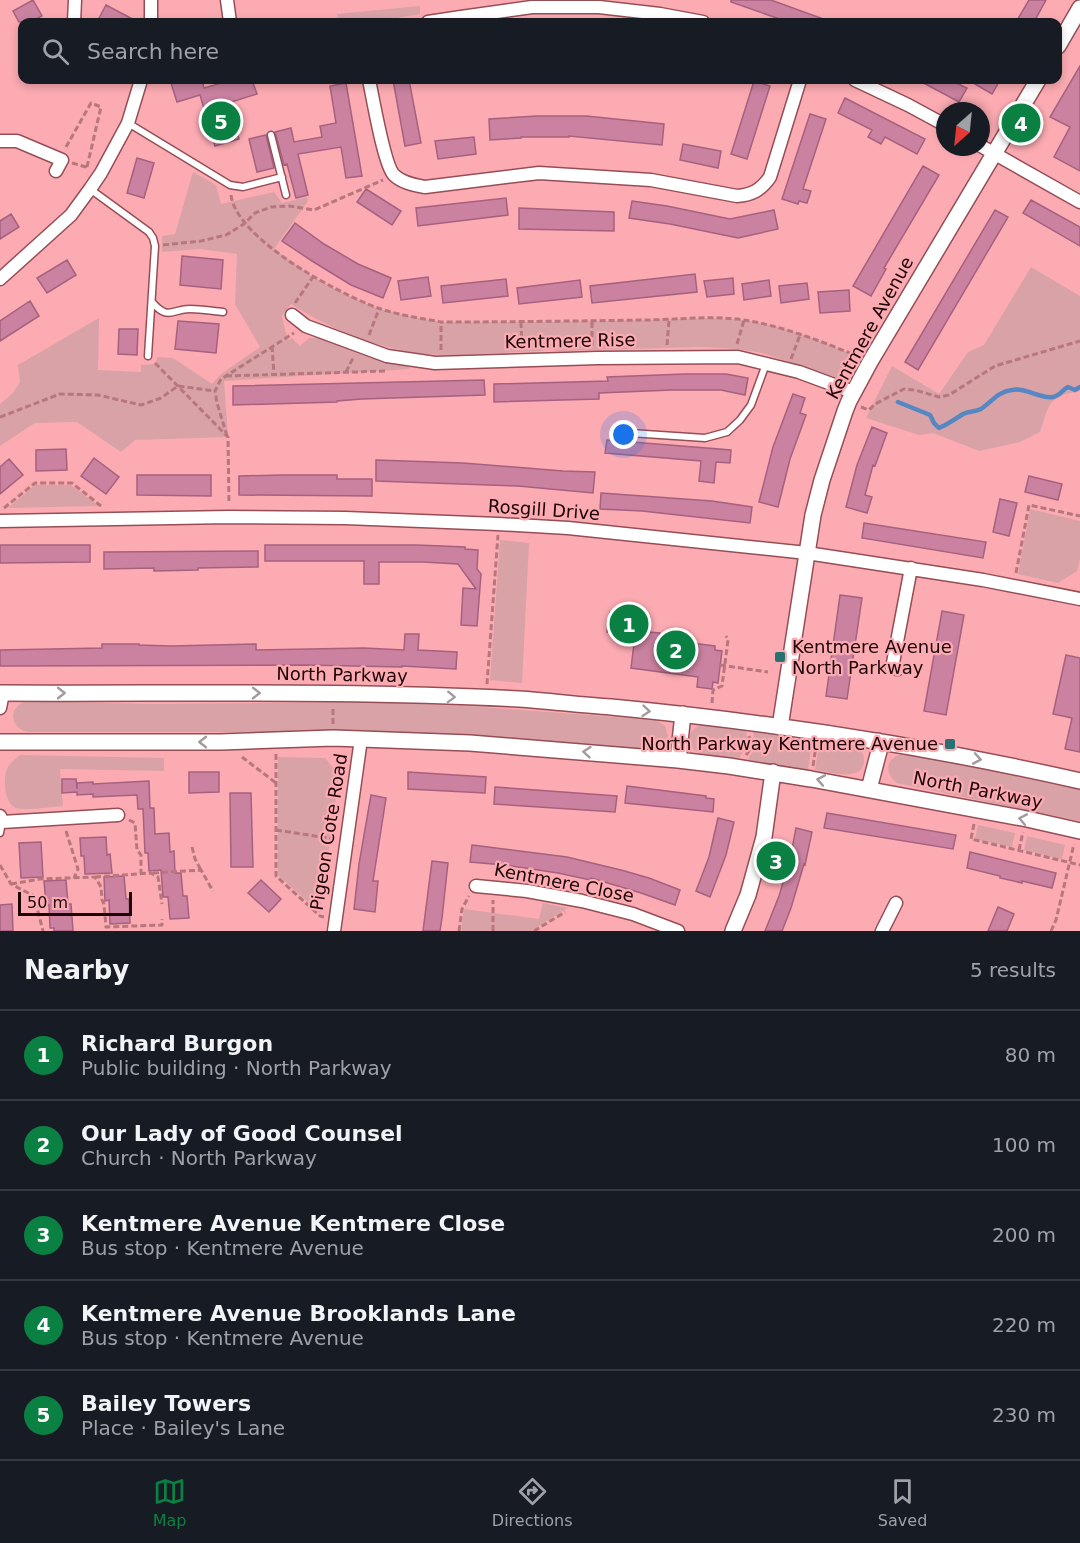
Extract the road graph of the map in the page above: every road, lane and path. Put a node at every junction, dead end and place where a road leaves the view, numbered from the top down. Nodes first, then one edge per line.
1 (75, 0) edge
2 (151, 0) edge
3 (227, 0) edge
4 (1080, 8) edge
5 (74, 18) edge
6 (151, 18) edge
7 (229, 18) edge
8 (450, 18) edge
9 (682, 18) edge
10 (1062, 39) edge
11 (140, 84) edge
12 (370, 84) edge
13 (799, 84) edge
14 (863, 84) edge
15 (1035, 84) edge
16 (936, 120) edge
17 (128, 123) junction
18 (271, 135) dead end
19 (0, 141) edge
20 (990, 145) edge
21 (990, 151) edge
22 (983, 156) edge
23 (57, 165) joint
24 (102, 173) junction
25 (393, 175) junction
26 (282, 177) junction
27 (230, 184) junction
28 (90, 189) junction
29 (286, 195) dead end
30 (1080, 202) edge
31 (244, 224) junction
32 (155, 246) junction
33 (313, 277) junction
34 (0, 279) edge
35 (152, 302) junction
36 (379, 309) junction
37 (223, 312) dead end
38 (292, 315) joint
39 (669, 320) junction
40 (744, 320) junction
41 (592, 321) junction
42 (441, 322) junction
43 (521, 322) junction
44 (306, 326) junction
45 (800, 335) junction
46 (1080, 341) edge
47 (272, 346) junction
48 (364, 348) junction
49 (148, 356) joint
50 (667, 357) junction
51 (734, 357) junction
52 (592, 358) junction
53 (523, 360) junction
54 (441, 362) junction
55 (870, 362) junction
56 (766, 363) junction
57 (787, 369) junction
58 (388, 371) dead end
59 (274, 374) junction
60 (226, 376) junction
61 (178, 386) junction
62 (215, 391) junction
63 (851, 396) junction
64 (0, 417) edge
65 (615, 432) dead end
66 (228, 437) junction
67 (0, 512) edge
68 (1080, 516) edge
69 (229, 517) junction
70 (116, 518) junction
71 (0, 521) edge
72 (498, 524) junction
73 (807, 553) junction
74 (911, 568) junction
75 (1014, 586) junction
76 (1080, 599) edge
77 (726, 636) dead end
78 (722, 666) junction
79 (898, 669) dead end
80 (768, 672) dead end
81 (333, 693) junction
82 (1, 698) edge
83 (486, 698) junction
84 (683, 714) junction
85 (710, 717) junction
86 (749, 723) junction
87 (780, 727) junction
88 (818, 732) junction
89 (333, 738) junction
90 (361, 739) junction
91 (276, 740) junction
92 (242, 741) junction
93 (878, 741) junction
94 (0, 742) edge
95 (678, 760) junction
96 (741, 768) junction
97 (773, 772) junction
98 (811, 779) junction
99 (1080, 781) edge
100 (276, 783) junction
101 (869, 789) junction
102 (977, 810) junction
103 (118, 815) joint
104 (62, 818) junction
105 (1, 823) edge
106 (276, 831) junction
107 (1078, 831) edge
108 (345, 840) junction
109 (192, 847) dead end
110 (1069, 862) junction
111 (0, 865) edge
112 (1080, 865) edge
113 (201, 870) junction
114 (2, 871) edge
115 (151, 873) junction
116 (141, 874) junction
117 (95, 877) junction
118 (74, 878) junction
119 (11, 884) junction
120 (476, 886) joint
121 (493, 887) junction
122 (213, 891) dead end
123 (582, 901) junction
124 (896, 903) dead end
125 (162, 904) dead end
126 (162, 919) dead end
127 (334, 925) edge
128 (43, 931) edge
129 (459, 931) edge
130 (493, 931) edge
131 (534, 931) edge
132 (678, 931) edge
133 (733, 931) edge
134 (882, 931) edge
135 (1051, 931) edge

1 - 5 street
2 - 6 street
3 - 7 street
4 - 10 street
8 - 9 street
11 - 17 street
12 - 25 street
13 - 25 street
14 - 16 street
15 - 20 street, Kentmere Avenue
17 - 24 street
17 - 27 lane
18 - 26 lane
19 - 23 street
21 - 30 street
22 - 55 street, Kentmere Avenue
23 - 24 path
24 - 28 street
25 - 31 path
26 - 27 lane
26 - 29 lane
27 - 31 path
28 - 32 lane
28 - 34 street
31 - 32 path
31 - 33 path
32 - 35 lane
33 - 36 path
33 - 38 path
35 - 37 lane
35 - 49 lane
36 - 42 path
36 - 48 path
38 - 44 street, Kentmere Rise
39 - 40 path
39 - 41 path
39 - 50 path
40 - 45 path
40 - 51 path
41 - 43 path
41 - 52 path
42 - 43 path
42 - 54 path
43 - 53 path
44 - 47 path
44 - 48 street, Kentmere Rise
45 - 55 path
45 - 57 path
46 - 63 path
47 - 59 path
47 - 60 path
48 - 54 street, Kentmere Rise
49 - 61 path
50 - 51 street, Kentmere Rise
50 - 52 street, Kentmere Rise
51 - 56 street, Kentmere Rise
52 - 53 street, Kentmere Rise
53 - 54 street, Kentmere Rise
55 - 63 street, Kentmere Avenue
56 - 57 street, Kentmere Rise
56 - 65 lane
57 - 63 street, Kentmere Rise
58 - 59 path
59 - 60 path
60 - 62 path
61 - 62 path
61 - 64 path
61 - 66 path
62 - 66 path
63 - 73 street, Kentmere Avenue
66 - 69 path
67 - 70 path
68 - 75 path
69 - 70 street, Rosgill Drive
69 - 72 street, Rosgill Drive
70 - 71 street, Rosgill Drive
72 - 73 street, Rosgill Drive
72 - 83 path
73 - 74 street, Rosgill Drive
73 - 87 street, Kentmere Avenue
74 - 75 street, Rosgill Drive
74 - 79 street
75 - 76 street, Rosgill Drive
77 - 78 path
78 - 80 path
78 - 85 path
82 -> 81 street, North Parkway
81 -> 83 street, North Parkway
81 - 89 path
83 -> 84 street, North Parkway
84 - 85 street, North Parkway
84 - 95 street
85 - 86 street, North Parkway
86 - 87 street, North Parkway
86 - 96 path
87 - 88 street, North Parkway
88 - 93 street, North Parkway
88 - 98 path
89 - 90 street, North Parkway
89 - 91 street, North Parkway
95 -> 90 street, North Parkway
90 - 108 street, Pigeon Cote Road
91 - 92 street, North Parkway
91 - 100 path
92 -> 94 street, North Parkway
92 - 100 path
93 -> 99 street, North Parkway
93 - 101 street
95 - 96 street, North Parkway
96 - 97 street, North Parkway
97 - 98 street, North Parkway
97 - 133 street
101 -> 98 street, North Parkway
100 - 106 path
101 - 102 street, North Parkway
107 -> 102 street, North Parkway
102 - 110 path
103 - 104 street
103 - 116 path
104 - 105 street
104 - 118 path
106 - 108 path
106 - 127 path
107 - 110 path
108 - 127 street, Pigeon Cote Road
109 - 113 path
110 - 112 path
110 - 135 path
111 - 114 path
113 - 115 path
113 - 122 path
114 - 119 path
115 - 116 path
115 - 125 path
116 - 117 path
117 - 118 path
117 - 126 path
118 - 119 path
119 - 128 path
120 - 121 street, Kentmere Close
120 - 129 path
121 - 123 street, Kentmere Close
121 - 130 path
123 - 131 path
123 - 132 street, Kentmere Close
124 - 134 street

